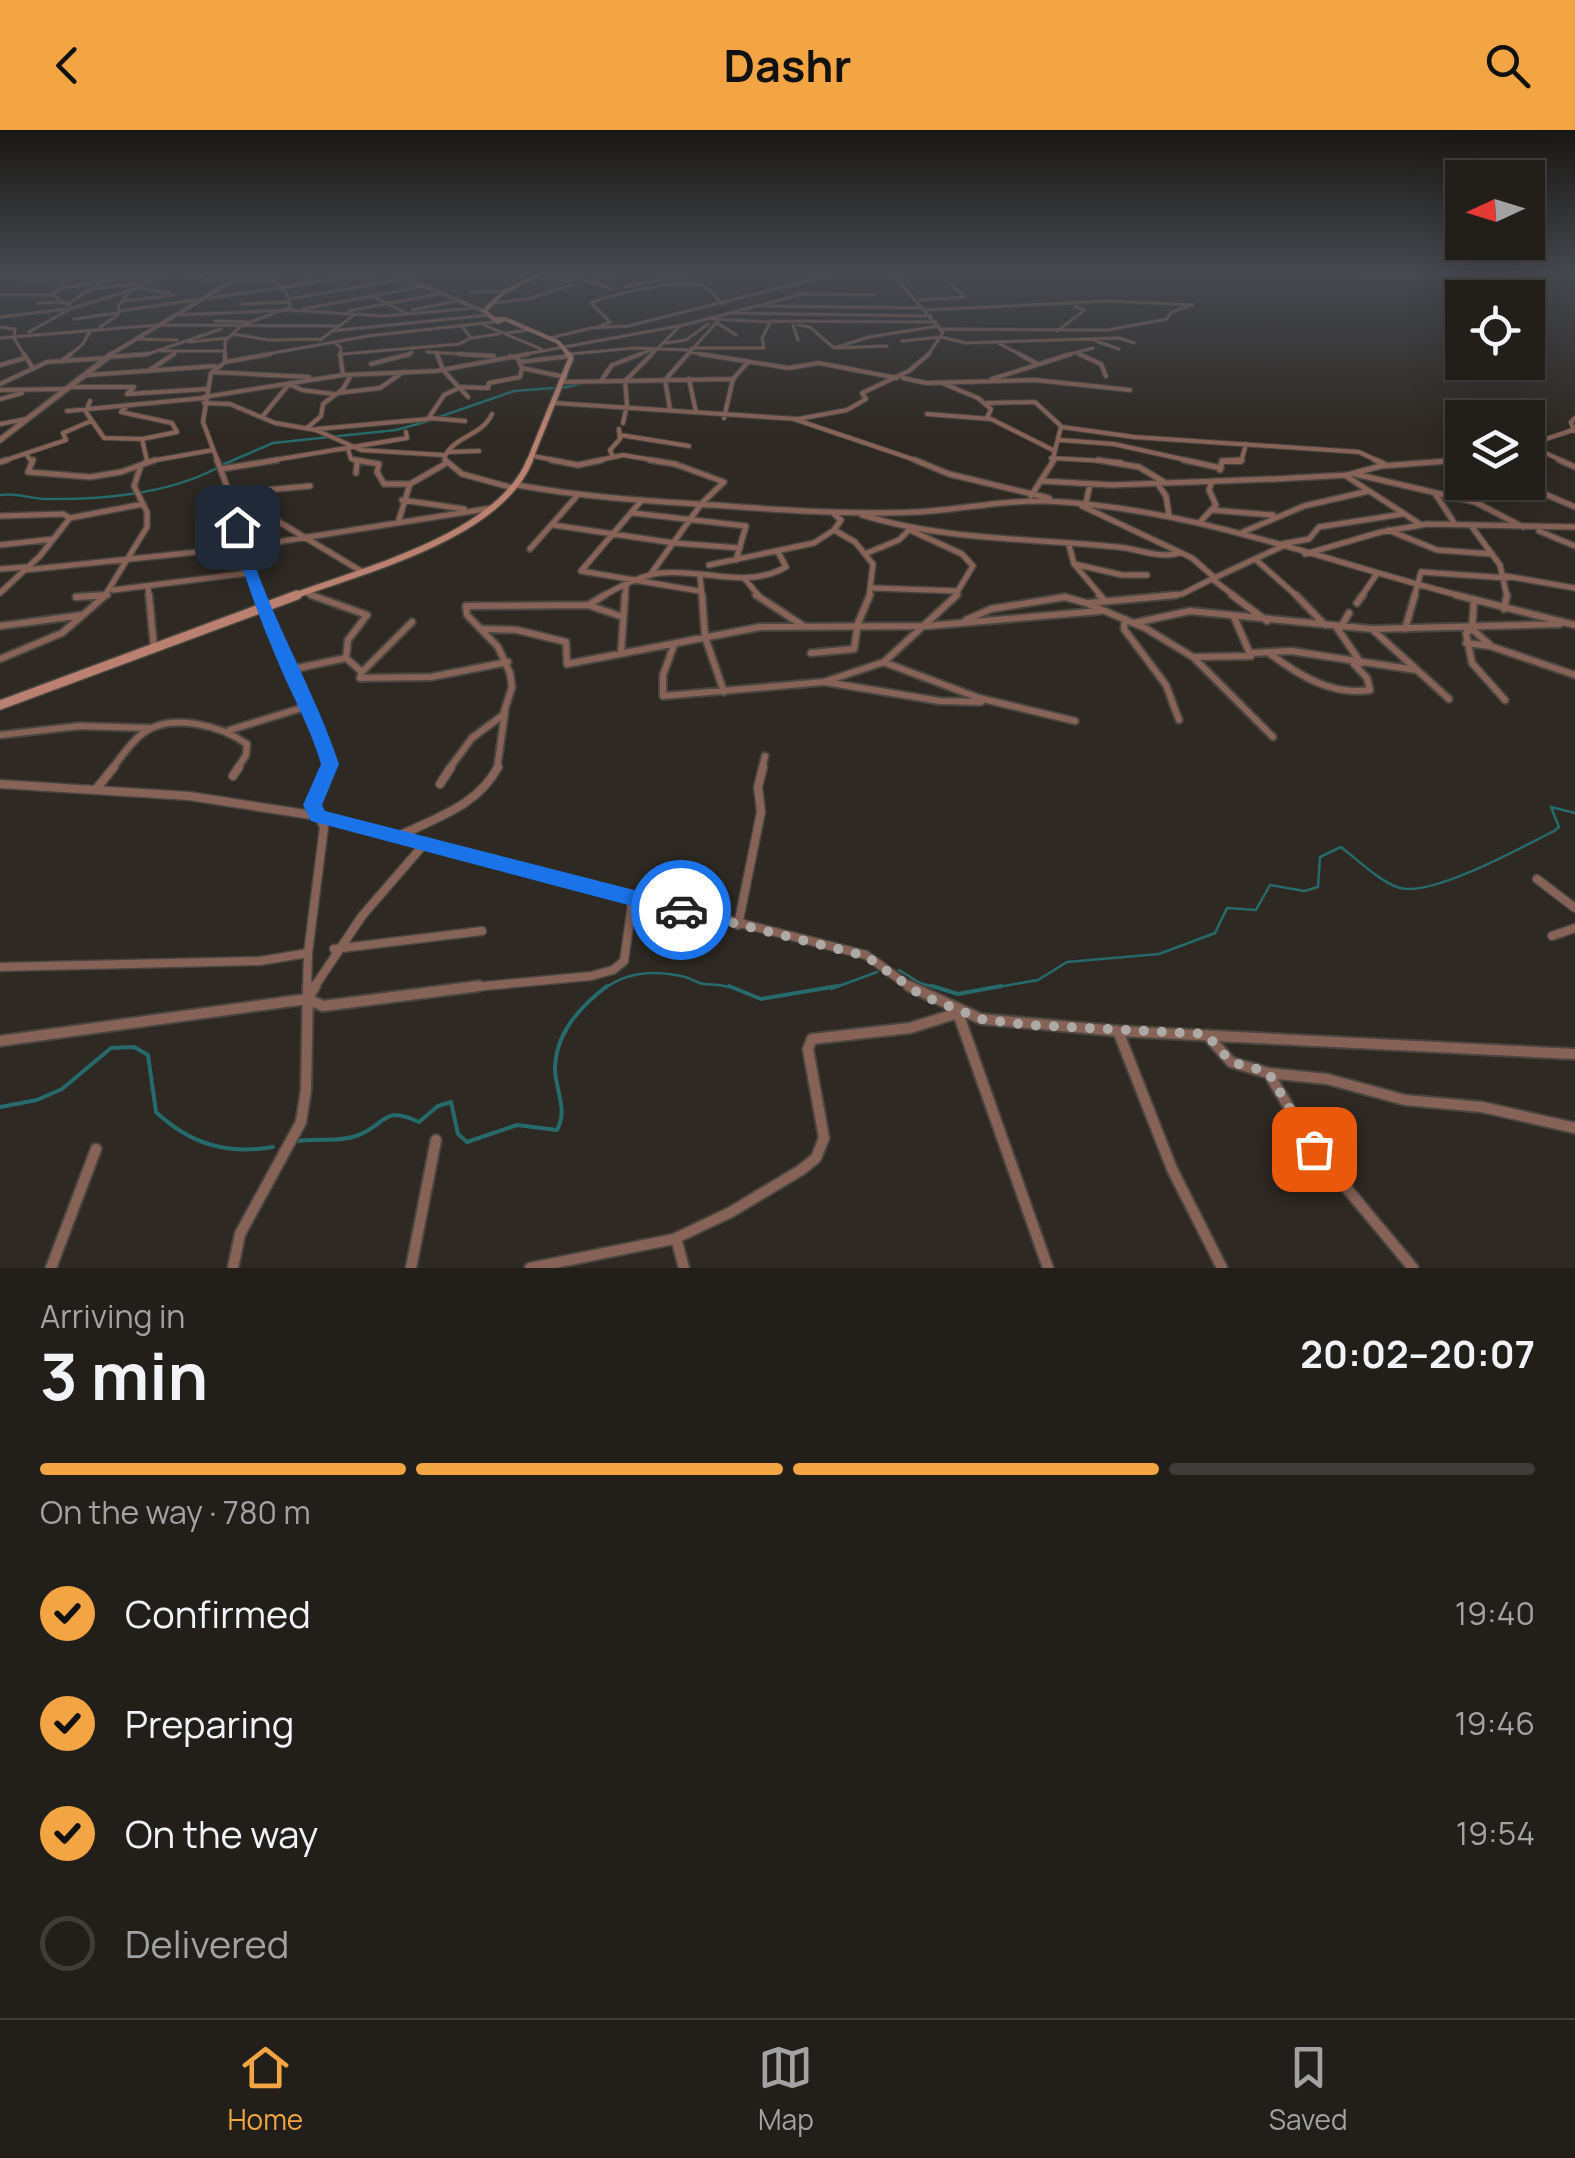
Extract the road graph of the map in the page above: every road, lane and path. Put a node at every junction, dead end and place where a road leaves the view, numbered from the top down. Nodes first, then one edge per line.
1 (39, 325) edge
2 (80, 325) edge
3 (103, 325) edge
4 (142, 325) edge
5 (156, 325) edge
6 (183, 325) edge
7 (233, 325) edge
8 (237, 325) edge
9 (293, 325) edge
10 (393, 325) edge
11 (429, 325) edge
12 (467, 325) edge
13 (470, 325) edge
14 (485, 325) edge
15 (520, 325) edge
16 (603, 325) edge
17 (626, 325) edge
18 (681, 325) joint
19 (705, 325) edge
20 (708, 325) edge
21 (722, 325) edge
22 (767, 325) edge
23 (793, 325) joint
24 (891, 325) edge
25 (923, 325) edge
26 (1064, 325) edge
27 (1140, 325) edge
28 (338, 326) joint
29 (461, 326) junction
30 (939, 326) junction
31 (0, 327) edge
32 (225, 327) junction
33 (92, 328) junction
34 (99, 328) junction
35 (436, 328) junction
36 (596, 328) junction
37 (530, 330) junction
38 (904, 331) junction
39 (1056, 331) junction
40 (330, 332) junction
41 (504, 333) junction
42 (24, 334) junction
43 (736, 335) dead end
44 (17, 336) junction
45 (230, 336) junction
46 (940, 337) junction
47 (0, 338) edge
48 (471, 338) junction
49 (550, 338) junction
50 (134, 339) junction
51 (321, 339) junction
52 (182, 340) junction
53 (798, 340) dead end
54 (1103, 340) junction
55 (902, 341) dead end
56 (192, 342) junction
57 (997, 342) junction
58 (334, 343) junction
59 (664, 343) junction
60 (1134, 343) dead end
61 (888, 346) dead end
62 (833, 348) junction
63 (1094, 348) dead end
64 (310, 349) junction
65 (542, 349) junction
66 (657, 349) junction
67 (1119, 349) dead end
68 (224, 350) junction
69 (690, 350) junction
70 (178, 351) junction
71 (342, 351) junction
72 (151, 352) junction
73 (390, 352) junction
74 (412, 352) junction
75 (436, 352) junction
76 (568, 352) junction
77 (1078, 354) junction
78 (510, 356) junction
79 (24, 358) junction
80 (106, 358) junction
81 (498, 358) junction
82 (62, 360) junction
83 (226, 362) junction
84 (518, 362) junction
85 (748, 362) junction
86 (371, 364) dead end
87 (1037, 364) junction
88 (0, 365) edge
89 (216, 366) junction
90 (32, 368) junction
91 (522, 368) junction
92 (442, 370) junction
93 (147, 372) junction
94 (212, 372) junction
95 (404, 372) junction
96 (351, 374) junction
97 (871, 374) junction
98 (88, 375) junction
99 (344, 375) junction
100 (1106, 376) dead end
101 (325, 378) junction
102 (901, 378) junction
103 (564, 379) junction
104 (689, 379) junction
105 (734, 379) junction
106 (665, 380) junction
107 (986, 380) junction
108 (602, 381) junction
109 (626, 381) junction
110 (940, 382) junction
111 (290, 383) junction
112 (0, 387) edge
113 (70, 388) junction
114 (459, 388) junction
115 (875, 388) junction
116 (28, 390) junction
117 (207, 390) junction
118 (1130, 390) dead end
119 (336, 394) junction
120 (468, 398) dead end
121 (0, 399) edge
122 (204, 399) junction
123 (90, 401) dead end
124 (555, 403) junction
125 (987, 403) junction
126 (128, 405) junction
127 (627, 405) junction
128 (670, 408) junction
129 (86, 409) junction
130 (67, 411) dead end
131 (696, 412) junction
132 (492, 414) dead end
133 (831, 414) junction
134 (926, 414) dead end
135 (262, 416) junction
136 (788, 417) junction
137 (724, 418) junction
138 (988, 418) junction
139 (1575, 418) edge
140 (28, 419) junction
141 (432, 419) junction
142 (91, 421) junction
143 (464, 422) dead end
144 (0, 424) edge
145 (814, 426) junction
146 (1062, 427) junction
147 (306, 429) junction
148 (620, 429) junction
149 (316, 430) junction
150 (1574, 431) edge
151 (406, 432) dead end
152 (142, 439) junction
153 (0, 440) edge
154 (1060, 440) junction
155 (1545, 442) edge
156 (1246, 444) junction
157 (688, 446) dead end
158 (351, 449) junction
159 (213, 450) junction
160 (1055, 450) junction
161 (479, 451) dead end
162 (1545, 453) edge
163 (26, 454) junction
164 (447, 454) junction
165 (532, 456) junction
166 (614, 457) junction
167 (1052, 458) junction
168 (147, 461) junction
169 (1445, 461) edge
170 (0, 462) edge
171 (358, 463) junction
172 (445, 464) junction
173 (1385, 465) junction
174 (1575, 467) edge
175 (140, 468) junction
176 (1221, 468) junction
177 (221, 469) junction
178 (1369, 469) junction
179 (356, 473) dead end
180 (1351, 474) junction
181 (1214, 480) junction
182 (1042, 481) junction
183 (1382, 482) junction
184 (1166, 483) junction
185 (408, 484) junction
186 (1090, 484) junction
187 (1157, 484) junction
188 (310, 486) dead end
189 (516, 486) junction
190 (1368, 491) junction
191 (1033, 493) junction
192 (1436, 494) junction
193 (1545, 494) edge
194 (577, 496) junction
195 (1445, 496) edge
196 (642, 499) junction
197 (402, 500) junction
198 (1468, 500) edge
199 (242, 502) junction
200 (702, 502) junction
201 (1028, 502) junction
202 (1057, 502) junction
203 (1076, 503) junction
204 (143, 504) junction
205 (1086, 504) junction
206 (1575, 506) edge
207 (252, 507) junction
208 (492, 508) junction
209 (466, 510) junction
210 (1211, 510) junction
211 (633, 512) junction
212 (833, 513) junction
213 (857, 513) junction
214 (1404, 514) junction
215 (1169, 515) junction
216 (1273, 515) junction
217 (0, 516) edge
218 (70, 518) junction
219 (691, 519) junction
220 (398, 522) junction
221 (1200, 522) junction
222 (1455, 524) junction
223 (553, 525) junction
224 (1421, 525) junction
225 (1471, 526) junction
226 (1574, 527) edge
227 (1526, 529) junction
228 (834, 530) junction
229 (910, 530) junction
230 (1388, 530) junction
231 (1538, 530) junction
232 (1243, 532) junction
233 (614, 535) junction
234 (53, 538) junction
235 (307, 538) junction
236 (0, 544) edge
237 (674, 544) junction
238 (1069, 544) junction
239 (1282, 545) junction
240 (1572, 545) edge
241 (244, 547) junction
242 (740, 548) junction
243 (530, 549) dead end
244 (778, 552) junction
245 (1180, 552) junction
246 (868, 554) junction
247 (1305, 554) junction
248 (1492, 554) junction
249 (1255, 559) junction
250 (130, 560) junction
251 (736, 560) junction
252 (1074, 564) junction
253 (709, 565) dead end
254 (27, 568) junction
255 (0, 569) edge
256 (361, 571) junction
257 (249, 574) junction
258 (650, 574) junction
259 (1147, 574) dead end
260 (1376, 575) junction
261 (700, 576) junction
262 (1506, 577) junction
263 (744, 578) junction
264 (1213, 578) junction
265 (636, 579) junction
266 (148, 586) junction
267 (1417, 586) junction
268 (626, 588) junction
269 (873, 588) junction
270 (1575, 588) edge
271 (699, 591) junction
272 (304, 592) junction
273 (959, 592) junction
274 (0, 593) edge
275 (111, 593) junction
276 (76, 597) dead end
277 (1105, 600) junction
278 (1474, 601) junction
279 (1086, 603) junction
280 (1357, 603) dead end
281 (588, 605) junction
282 (266, 606) junction
283 (1504, 609) junction
284 (1100, 611) junction
285 (1348, 613) dead end
286 (90, 614) junction
287 (623, 617) junction
288 (1234, 617) junction
289 (1125, 620) junction
290 (1268, 621) junction
291 (412, 622) dead end
292 (960, 622) junction
293 (858, 624) junction
294 (1134, 624) junction
295 (802, 625) junction
296 (1572, 625) edge
297 (0, 626) edge
298 (927, 626) junction
299 (1326, 626) junction
300 (1339, 627) junction
301 (1472, 627) junction
302 (1372, 629) junction
303 (1406, 629) junction
304 (484, 630) junction
305 (705, 638) junction
306 (1466, 643) junction
307 (675, 644) junction
308 (1490, 646) junction
309 (154, 649) junction
310 (810, 652) dead end
311 (1268, 652) junction
312 (1250, 653) junction
313 (621, 654) junction
314 (1193, 657) junction
315 (346, 658) junction
316 (0, 660) edge
317 (508, 662) junction
318 (884, 662) junction
319 (1357, 663) junction
320 (289, 670) junction
321 (1416, 670) junction
322 (362, 672) junction
323 (1575, 675) edge
324 (824, 682) junction
325 (724, 692) junction
326 (1449, 699) dead end
327 (1505, 700) dead end
328 (990, 702) junction
329 (0, 705) edge
330 (506, 705) junction
331 (308, 706) junction
332 (1179, 720) dead end
333 (1075, 721) dead end
334 (150, 728) junction
335 (228, 730) junction
336 (0, 735) edge
337 (1273, 738) dead end
338 (765, 756) dead end
339 (233, 776) dead end
340 (0, 784) edge
341 (440, 784) dead end
342 (96, 789) junction
343 (318, 816) junction
344 (400, 835) junction
345 (426, 842) junction
346 (1537, 879) dead end
347 (633, 898) junction
348 (1575, 908) edge
349 (738, 925) junction
350 (1575, 928) edge
351 (482, 931) dead end
352 (1552, 936) dead end
353 (334, 949) junction
354 (308, 953) junction
355 (0, 967) edge
356 (307, 999) junction
357 (958, 1013) junction
358 (1118, 1031) junction
359 (1206, 1034) junction
360 (0, 1041) edge
361 (1575, 1054) edge
362 (1268, 1072) junction
363 (1575, 1128) edge
364 (436, 1140) dead end
365 (96, 1149) dead end
366 (676, 1238) junction
367 (52, 1268) edge
368 (232, 1268) edge
369 (411, 1268) edge
370 (530, 1268) edge
371 (684, 1268) edge
372 (1048, 1268) edge
373 (1222, 1268) edge
374 (1413, 1268) edge

1 - 42 street
2 - 33 street
3 - 34 street
4 - 34 street
5 - 50 street
6 - 32 street
7 - 32 street
8 - 45 street
9 - 28 street
10 - 40 street
11 - 35 street
12 - 29 street
13 - 29 street
14 - 41 street
15 - 37 main road
16 - 36 street
17 - 36 street
18 - 59 street
18 - 76 street
19 - 59 street
20 - 69 street
21 - 43 street
22 - 69 street
23 - 53 street
23 - 62 street
24 - 38 street
25 - 30 street
26 - 39 street
27 - 39 street
28 - 40 street
29 - 35 street
29 - 48 street
30 - 38 street
30 - 39 street
30 - 46 street
31 - 44 street
32 - 52 street
33 - 34 street
33 - 42 street
33 - 82 street
35 - 58 street
36 - 49 street
37 - 41 street
37 - 49 main road
38 - 62 street
40 - 51 street
41 - 48 street
41 - 65 street
42 - 44 street
44 - 47 street
44 - 79 street
45 - 51 street
45 - 56 street
45 - 68 street
46 - 55 street
46 - 57 street
46 - 102 street
48 - 73 street
49 - 76 main road
50 - 52 street
50 - 80 street
51 - 64 street
52 - 56 street
52 - 72 street
54 - 57 street
54 - 60 street
54 - 67 street
56 - 70 street
57 - 87 street
58 - 64 street
58 - 71 street
59 - 66 street
61 - 62 street
63 - 77 street
64 - 71 street
64 - 83 street
65 - 76 street
65 - 78 street
66 - 69 street
66 - 76 street
66 - 108 street
66 - 109 street
68 - 70 street
68 - 83 street
69 - 85 street
69 - 106 street
70 - 72 street
70 - 93 street
71 - 73 street
71 - 99 street
72 - 80 street
73 - 74 street
74 - 75 street
74 - 86 street
75 - 81 street
75 - 92 street
76 - 84 street
76 - 103 main road
77 - 87 street
77 - 100 street
78 - 81 street
78 - 84 street
79 - 88 street
79 - 90 street
80 - 82 street
80 - 98 street
81 - 92 street
82 - 90 street
83 - 89 street
84 - 91 street
85 - 97 street
85 - 105 street
87 - 107 street
89 - 93 street
89 - 94 street
90 - 112 street
91 - 103 street
91 - 114 street
92 - 95 street
92 - 114 street
93 - 98 street
94 - 101 street
94 - 117 street
95 - 96 street
95 - 119 street
96 - 99 street
96 - 119 street
97 - 102 street
97 - 115 street
98 - 113 street
99 - 101 street
101 - 111 street
102 - 110 street
102 - 115 street
103 - 108 street
103 - 124 main road
104 - 105 street
104 - 106 street
104 - 131 street
105 - 137 street
106 - 109 street
106 - 128 street
107 - 110 street
107 - 118 street
108 - 109 street
109 - 127 street
110 - 125 street
111 - 119 street
111 - 122 street
111 - 135 street
112 - 116 street
113 - 116 street
113 - 117 street
113 - 140 street
114 - 120 street
114 - 141 street
115 - 133 street
116 - 121 street
117 - 122 street
119 - 147 street
122 - 126 street
122 - 135 street
122 - 159 street
123 - 129 street
124 - 127 street
124 - 165 main road
125 - 138 street
125 - 146 street
126 - 129 street
126 - 152 street
127 - 128 street
127 - 148 street
128 - 131 street
129 - 130 street
129 - 142 street
131 - 137 street
132 - 164 street
133 - 136 street
133 - 145 street
134 - 138 street
135 - 147 street
136 - 137 street
136 - 145 street
138 - 160 street
139 - 150 street
140 - 144 street
140 - 153 street
141 - 143 street
141 - 149 street
142 - 152 street
142 - 163 street
145 - 191 street
146 - 154 street
146 - 156 street
147 - 149 street
148 - 157 street
148 - 166 street
149 - 158 street
150 - 155 street
151 - 158 street
152 - 168 street
154 - 160 street
154 - 176 street
156 - 173 street
156 - 176 street
158 - 164 street
158 - 171 street
158 - 177 street
159 - 168 street
159 - 177 street
160 - 167 street
161 - 164 street
162 - 174 street
163 - 170 street
163 - 175 street
164 - 172 street
165 - 166 street
165 - 189 main road
166 - 200 street
167 - 182 street
167 - 184 street
168 - 175 street
169 - 173 street
171 - 179 street
171 - 185 street
172 - 185 street
172 - 189 street
173 - 178 street
175 - 204 street
176 - 181 street
177 - 199 street
178 - 180 street
178 - 183 street
180 - 181 street
180 - 183 street
180 - 190 street
181 - 184 street
181 - 210 street
182 - 186 street
182 - 191 street
183 - 192 street
184 - 187 street
185 - 197 street
186 - 187 street
186 - 205 street
187 - 215 street
188 - 199 street
189 - 194 street
189 - 208 main road
190 - 214 street
190 - 216 street
191 - 201 street
191 - 202 street
192 - 195 street
192 - 222 street
193 - 206 street
194 - 196 street
194 - 223 street
196 - 200 street
196 - 211 street
197 - 209 street
197 - 220 street
198 - 227 street
199 - 207 street
200 - 212 street
200 - 219 street
201 - 202 street
201 - 213 street
202 - 203 street
203 - 205 street
203 - 245 street
204 - 218 street
204 - 250 street
205 - 215 street
207 - 235 street
207 - 241 street
208 - 209 street
208 - 256 main road
209 - 220 street
210 - 216 street
210 - 221 street
211 - 219 street
211 - 233 street
212 - 213 street
212 - 228 street
213 - 229 street
214 - 224 street
214 - 239 street
215 - 221 street
216 - 232 street
217 - 218 street
218 - 234 street
219 - 237 street
219 - 242 street
220 - 235 street
221 - 232 street
222 - 224 street
222 - 225 street
223 - 233 street
223 - 243 street
224 - 230 street
225 - 227 street
225 - 248 street
226 - 231 street
226 - 240 street
227 - 231 street
228 - 244 street
228 - 246 street
229 - 238 street
229 - 246 street
229 - 273 street
230 - 247 street
230 - 248 street
231 - 240 street
232 - 239 street
233 - 237 street
233 - 265 street
234 - 236 street
234 - 254 street
235 - 241 street
235 - 256 street
237 - 242 street
237 - 258 street
238 - 245 street
238 - 252 street
239 - 247 street
239 - 249 street
241 - 250 street
241 - 257 street
242 - 251 street
244 - 251 street
244 - 263 street
245 - 264 street
246 - 269 street
247 - 260 street
248 - 262 street
249 - 264 street
249 - 299 street
250 - 254 street
250 - 275 street
251 - 253 street
252 - 259 street
252 - 277 street
254 - 255 street
254 - 274 street
256 - 272 main road
257 - 266 street
257 - 282 street
258 - 261 street
258 - 265 street
260 - 267 street
260 - 280 street
261 - 263 street
261 - 271 street
262 - 267 street
262 - 270 street
262 - 283 street
263 - 295 street
264 - 277 street
264 - 290 street
265 - 268 street
265 - 271 street
266 - 275 street
266 - 309 street
267 - 278 street
267 - 303 street
268 - 281 street
268 - 287 street
269 - 273 street
269 - 293 street
271 - 305 street
272 - 282 main road
272 - 315 street
273 - 298 street
275 - 276 street
275 - 286 street
277 - 279 street
278 - 283 street
278 - 301 street
279 - 284 street
279 - 292 street
281 - 287 street
281 - 304 street
282 - 309 main road
282 - 320 street
283 - 296 street
284 - 289 street
284 - 292 street
285 - 300 street
286 - 297 street
286 - 316 street
287 - 313 street
288 - 290 street
288 - 294 street
288 - 312 street
289 - 294 street
289 - 332 street
290 - 299 street
291 - 322 street
292 - 298 street
293 - 295 street
293 - 298 street
293 - 310 street
294 - 314 street
295 - 305 street
296 - 301 street
298 - 318 street
299 - 300 street
300 - 302 street
300 - 319 street
301 - 303 street
301 - 306 street
301 - 308 street
302 - 303 street
302 - 321 street
304 - 313 street
304 - 317 street
305 - 307 street
305 - 325 street
306 - 308 street
306 - 327 street
307 - 313 street
307 - 325 street
308 - 323 street
309 - 329 main road
311 - 312 street
311 - 319 street
311 - 319 street
312 - 314 street
314 - 337 street
315 - 320 street
315 - 322 street
317 - 322 street
317 - 330 street
318 - 324 street
318 - 328 street
319 - 321 street
320 - 331 street
321 - 326 street
324 - 325 street
324 - 328 street
328 - 333 street
330 - 341 street
330 - 344 street
331 - 335 street
331 - 343 street
334 - 335 street
334 - 336 street
334 - 342 street
335 - 339 street
338 - 349 street
340 - 342 street
342 - 343 street
343 - 344 street
343 - 354 street
344 - 345 street
345 - 347 street
345 - 353 street
346 - 348 street
347 - 349 street
347 - 356 street
349 - 357 street
350 - 352 street
351 - 353 street
353 - 356 street
354 - 355 street
354 - 356 street
356 - 360 street
356 - 368 street
357 - 358 street
357 - 366 street
357 - 372 street
358 - 359 street
358 - 373 street
359 - 361 street
359 - 362 street
362 - 363 street
362 - 374 street
364 - 369 street
365 - 367 street
366 - 370 street
366 - 371 street

